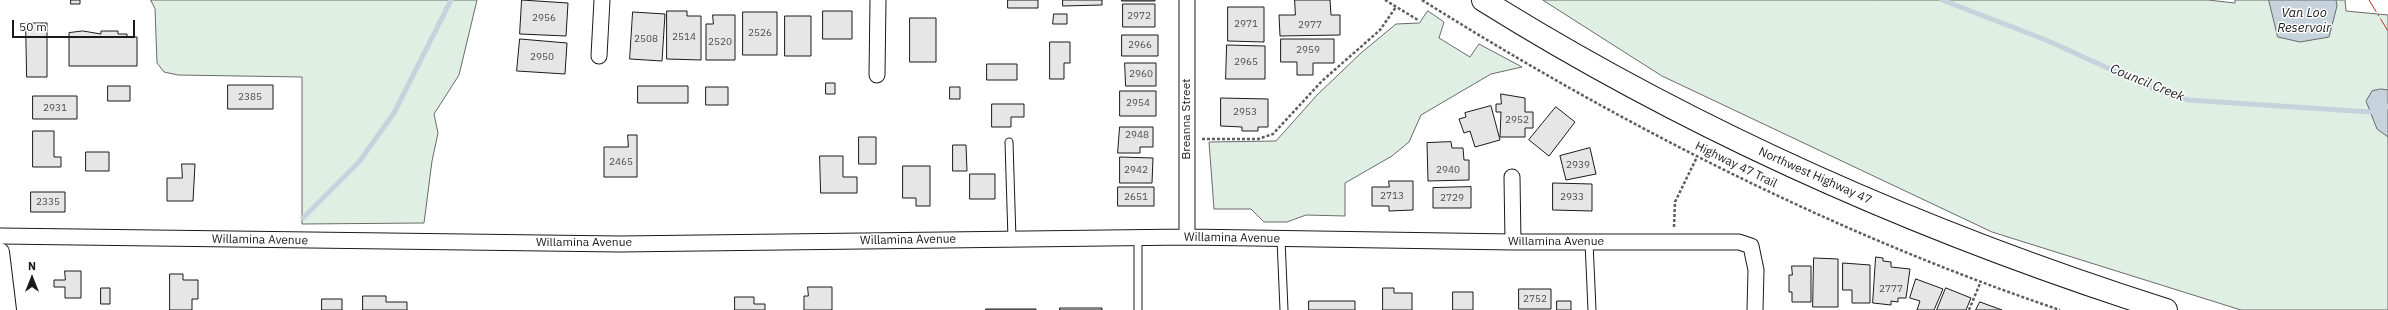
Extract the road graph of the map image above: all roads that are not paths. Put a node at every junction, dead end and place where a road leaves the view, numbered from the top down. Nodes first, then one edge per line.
1 (602, 0) edge
2 (878, 0) edge
3 (1187, 0) edge
4 (1484, 0) edge
5 (599, 56) dead end
6 (877, 75) dead end
7 (1008, 142) dead end
8 (1512, 177) dead end
9 (0, 236) edge
10 (1138, 237) junction
11 (1187, 237) junction
12 (1282, 238) junction
13 (1012, 239) junction
14 (1513, 242) junction
15 (1589, 242) junction
16 (0, 252) edge
17 (7, 310) edge
18 (1138, 310) edge
19 (1284, 310) edge
20 (1592, 310) edge
21 (1755, 310) edge
22 (2166, 310) edge

1 - 5 street
2 - 6 street
3 - 11 street, Breanna Street
4 - 22 main road, Northwest Highway 47
7 - 13 lane
8 - 14 street
9 - 13 street, Willamina Avenue
10 - 11 street, Willamina Avenue
10 - 13 street, Willamina Avenue
10 - 18 lane
11 - 12 street, Willamina Avenue
12 - 14 street, Willamina Avenue
12 - 19 lane
14 - 15 street, Willamina Avenue
15 - 20 lane
15 - 21 street, Willamina Avenue
16 - 17 street

